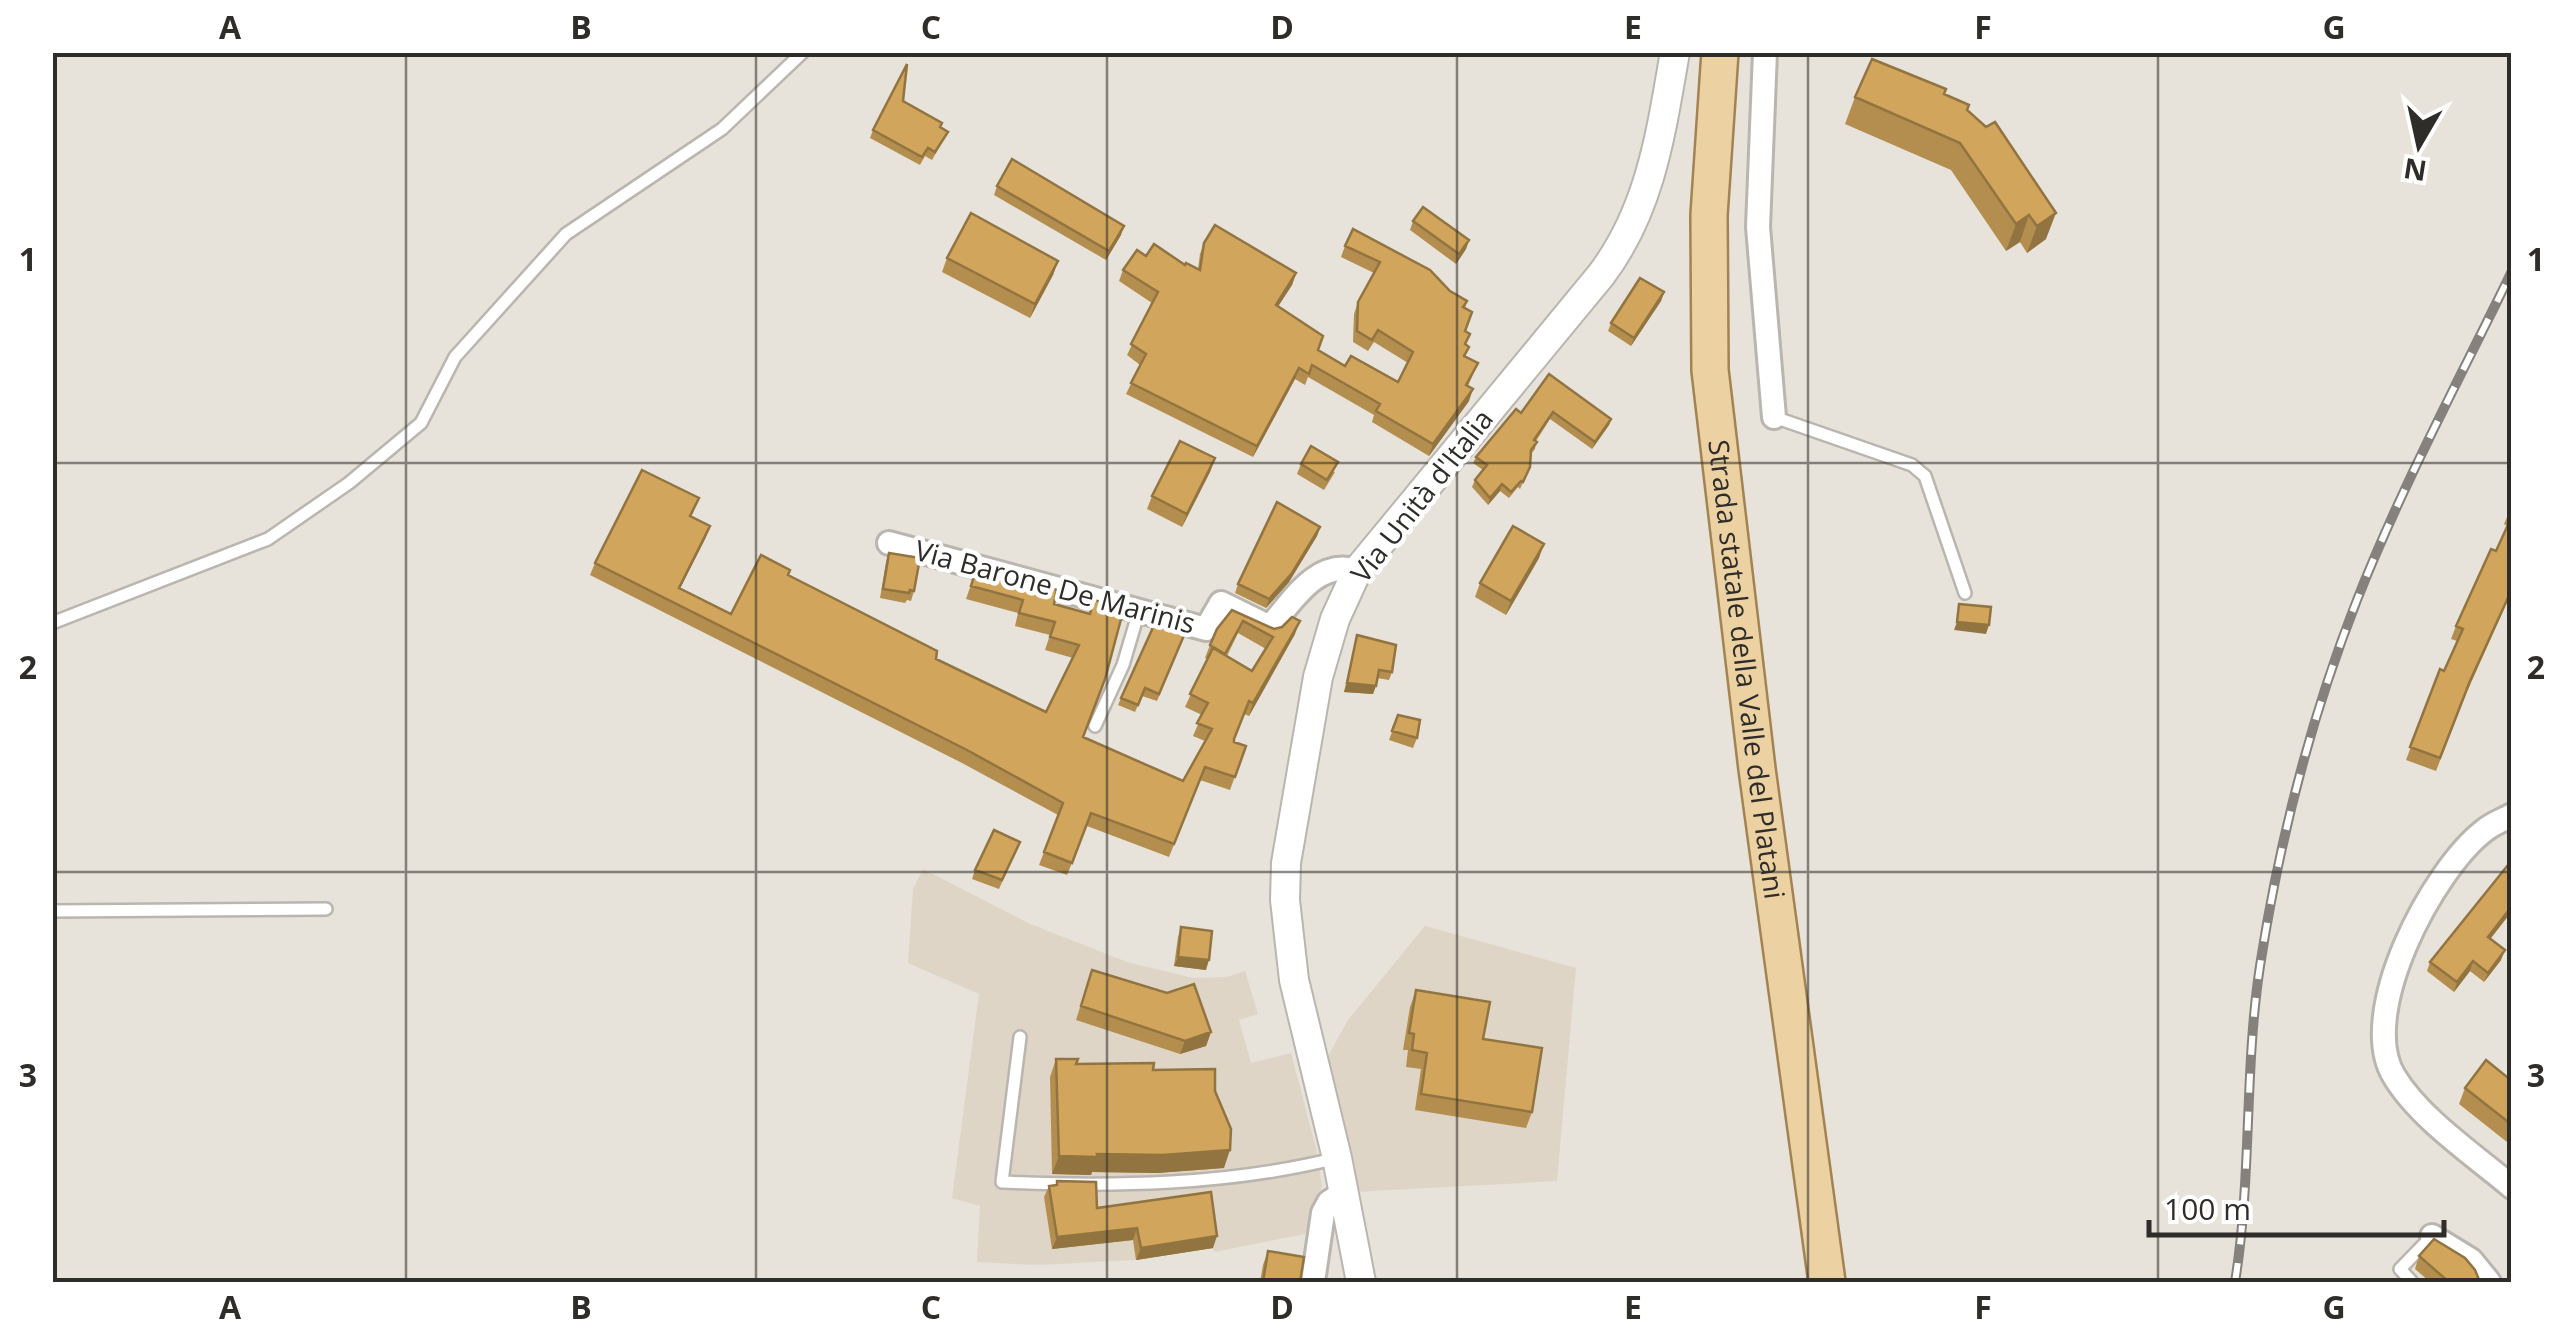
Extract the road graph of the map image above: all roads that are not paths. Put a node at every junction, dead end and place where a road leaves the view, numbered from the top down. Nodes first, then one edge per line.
1 (803, 52) edge
2 (1676, 52) edge
3 (1720, 52) edge
4 (1765, 52) edge
5 (1774, 417) joint
6 (889, 543) dead end
7 (1356, 571) junction
8 (1965, 593) dead end
9 (1139, 611) junction
10 (52, 624) edge
11 (1095, 726) edge
12 (2512, 815) edge
13 (326, 909) dead end
14 (52, 911) edge
15 (1020, 1037) dead end
16 (1337, 1158) junction
17 (2512, 1186) edge
18 (1343, 1193) junction
19 (2432, 1236) joint
20 (1314, 1272) edge
21 (1827, 1279) edge
22 (1330, 1282) edge
23 (1361, 1282) edge
24 (2412, 1282) edge
25 (2488, 1282) edge

1 - 10 lane
2 - 7 street, Via Unità d'Italia
3 - 21 main road, Strada statale della Valle del Platani
4 - 5 street
5 - 8 lane
6 - 9 street, Via Barone De Marinis
7 - 9 street, Via Barone De Marinis
7 - 16 street, Via Unità d'Italia
9 - 11 lane
12 - 17 street
13 - 14 lane
15 - 16 lane
16 - 18 street, Via Unità d'Italia
18 - 20 street
18 - 23 street, Via Unità d'Italia
19 - 24 lane
19 - 25 street
20 - 22 lane

